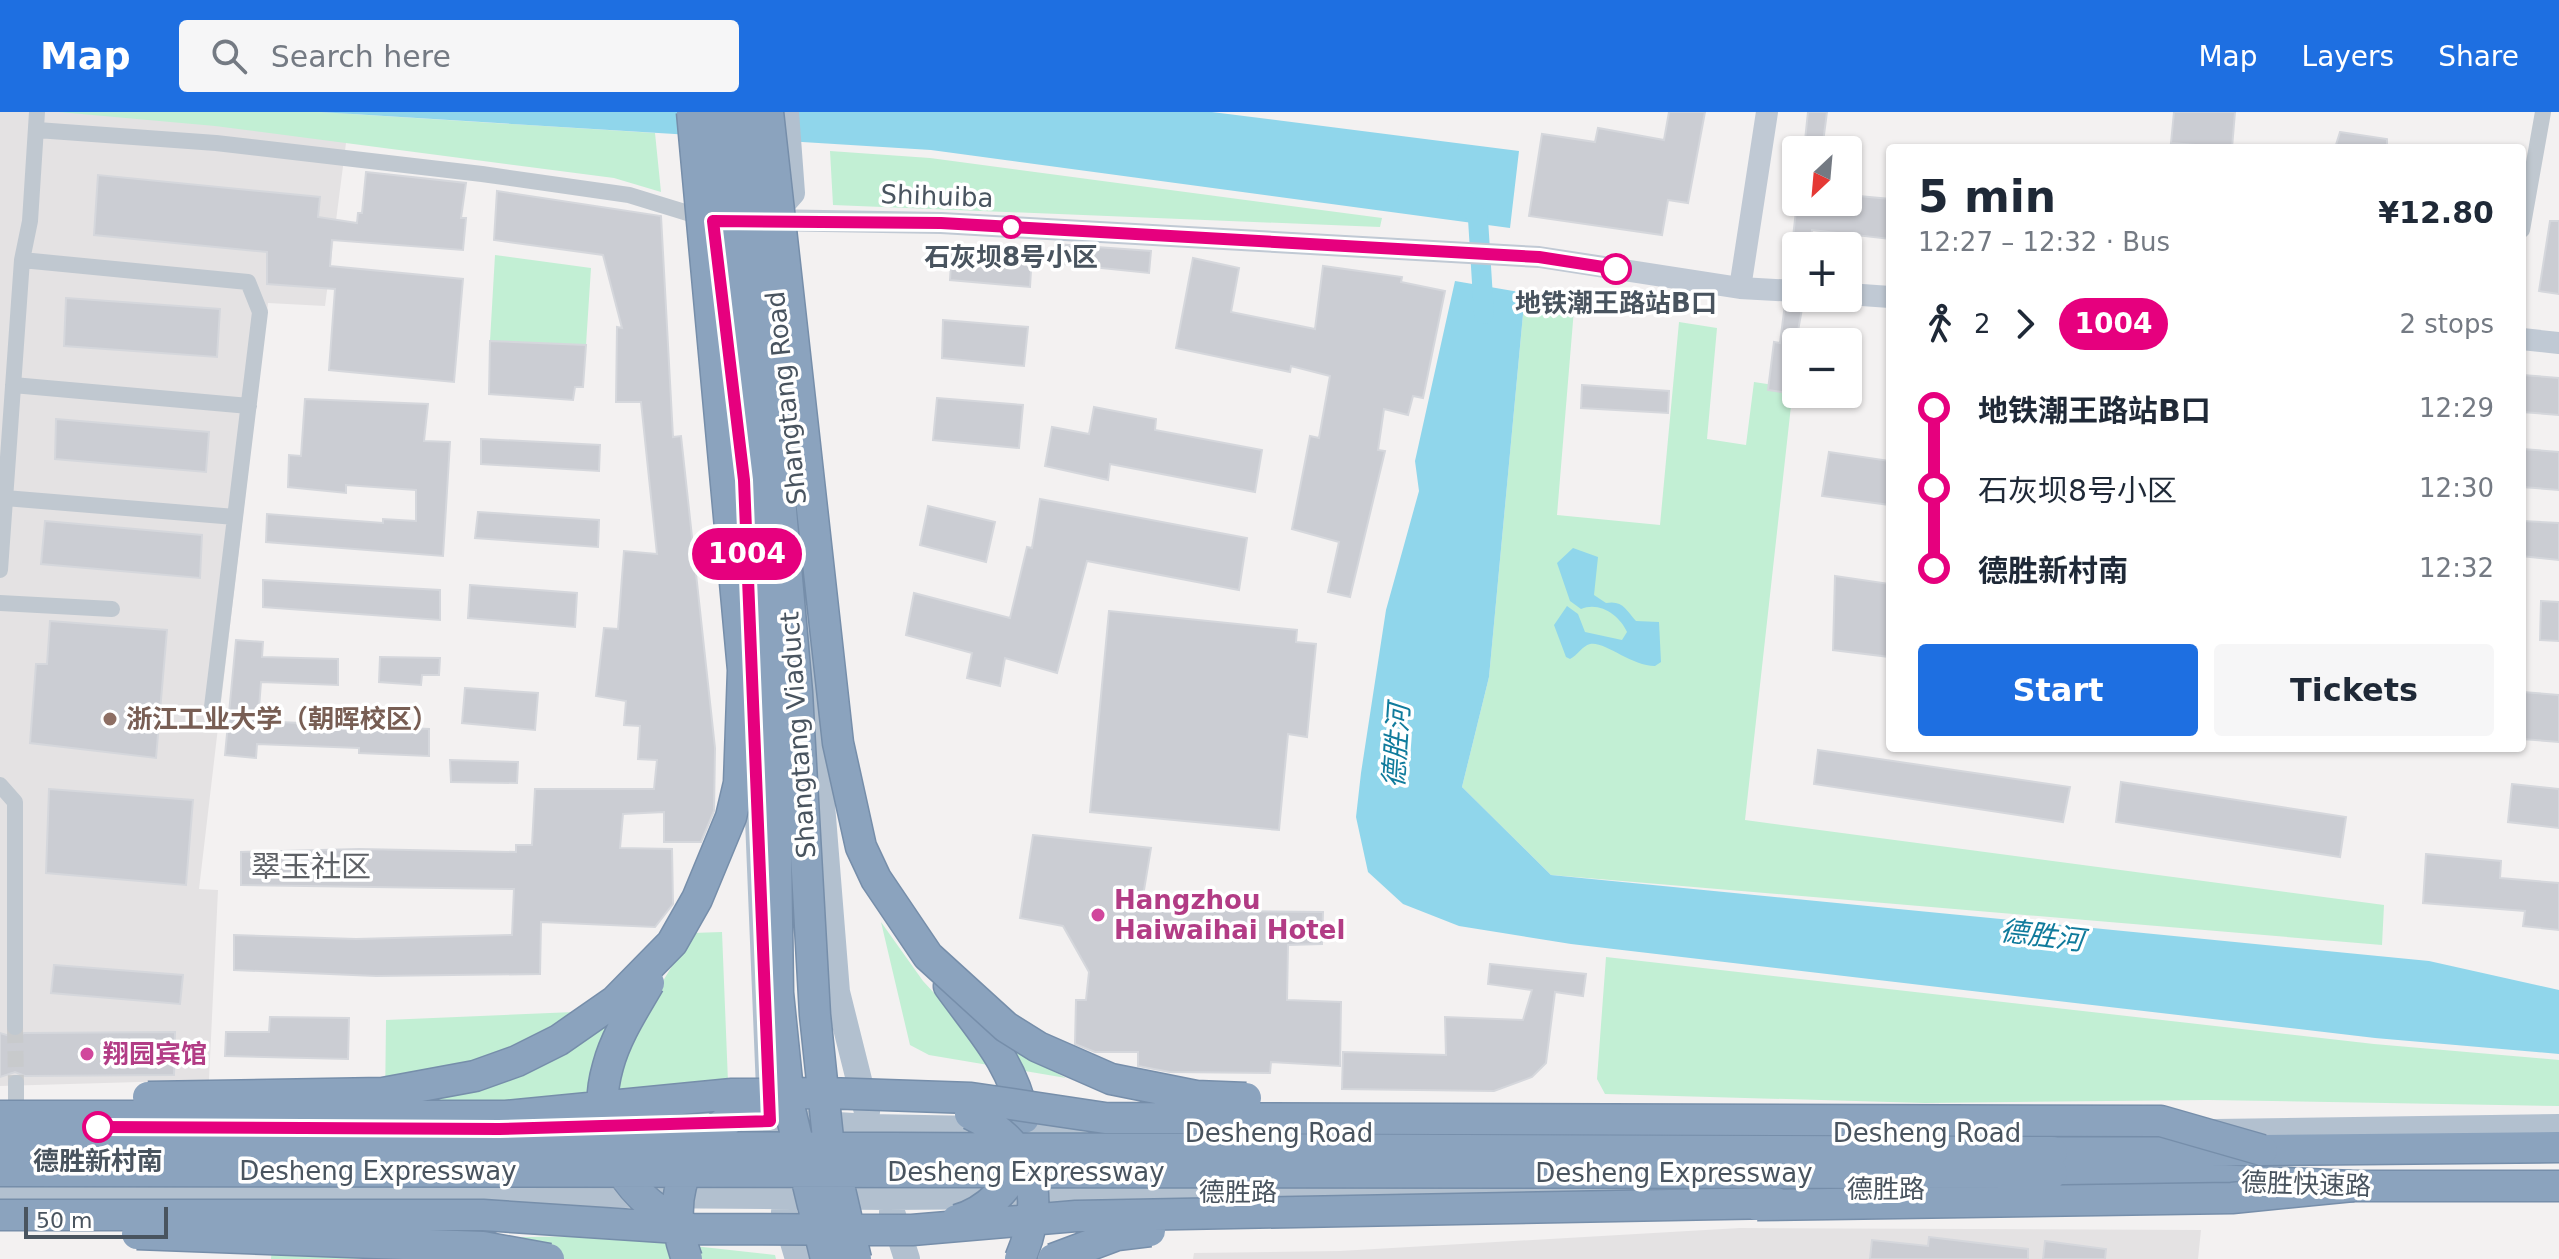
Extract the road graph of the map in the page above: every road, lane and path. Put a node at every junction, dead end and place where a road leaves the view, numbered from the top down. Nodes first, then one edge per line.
1 (692, 112) edge
2 (703, 112) edge
3 (718, 112) edge
4 (746, 112) edge
5 (768, 112) edge
6 (786, 112) edge
7 (1767, 112) edge
8 (2543, 112) edge
9 (37, 119) edge
10 (2526, 208) edge
11 (768, 220) junction
12 (713, 221) junction
13 (22, 260) junction
14 (1740, 288) junction
15 (1782, 290) edge
16 (1862, 295) edge
17 (1886, 297) edge
18 (2526, 339) edge
19 (2559, 343) edge
20 (13, 385) junction
21 (249, 406) junction
22 (825, 493) dead end
23 (5, 498) junction
24 (235, 517) junction
25 (0, 570) edge
26 (805, 577) junction
27 (0, 603) edge
28 (112, 609) dead end
29 (212, 707) dead end
30 (1, 786) edge
31 (672, 943) junction
32 (928, 956) junction
33 (15, 1027) tunnel mouth
34 (8, 1092) edge
35 (924, 1096) junction
36 (775, 1108) junction
37 (1815, 1120) junction
38 (870, 1127) junction
39 (2559, 1127) edge
40 (4, 1129) edge
41 (2559, 1147) edge
42 (2262, 1150) junction
43 (0, 1171) edge
44 (2353, 1186) junction
45 (2559, 1186) edge
46 (0, 1190) edge
47 (208, 1192) junction
48 (780, 1197) junction
49 (888, 1197) junction
50 (2559, 1198) edge
51 (1776, 1203) junction
52 (0, 1219) edge
53 (208, 1228) junction
54 (693, 1229) junction
55 (909, 1245) edge
56 (205, 1259) edge
57 (549, 1259) edge
58 (687, 1259) edge
59 (798, 1259) edge
60 (826, 1259) edge
61 (856, 1259) edge
62 (1020, 1259) edge
63 (1053, 1259) edge

1 - 31 highway, bridge
2 - 12 main road, Shangtang Road
3 - 60 highway, Shangtang Viaduct, bridge
4 - 61 highway, Shangtang Viaduct, bridge
5 - 32 highway, bridge
6 - 11 main road
7 - 14 street
8 - 10 street
9 - 12 street, Shihuiba
9 - 13 street
11 - 12 street, Shihuiba
11 - 14 street, Shihuiba
11 - 26 main road, Shangtang Road
12 - 36 main road, Shangtang Road
13 - 20 street
13 - 21 street
14 - 15 street, Shihuiba
16 - 17 street
18 - 19 street
20 - 21 street
20 - 23 street
21 - 24 street
22 - 26 main road
23 - 24 street
23 - 25 street
24 - 29 street
26 - 38 main road, Shangtang Road
27 - 28 street
30 - 33 street
31 - 34 highway, bridge
31 - 54 highway, bridge
32 - 37 highway, bridge
32 - 55 highway, bridge
34 - 40 street
35 - 36 highway, bridge
35 - 37 highway, bridge
35 - 62 highway, bridge
36 - 38 main road, Desheng Road
36 - 40 highway, bridge
36 - 48 main road, Shangtang Road
36 - 58 highway, bridge
37 - 42 highway, bridge
38 - 39 main road, Desheng Road
38 - 49 main road, Shangtang Road
40 - 42 highway, Desheng Expressway, bridge
41 - 42 highway, 德胜快速路
43 - 44 highway, Desheng Expressway, bridge
44 - 45 highway, 德胜快速路
44 - 51 highway, bridge
46 - 47 main road
47 - 48 main road
47 - 53 street
48 - 49 main road, 德胜路
48 - 59 main road, Shangtang Road
49 - 50 main road, 德胜路
49 - 55 main road, Shangtang Road
51 - 55 highway, bridge
51 - 63 highway, bridge
52 - 53 street
52 - 54 highway, bridge
52 - 57 highway, bridge
53 - 56 street
54 - 55 highway, bridge

